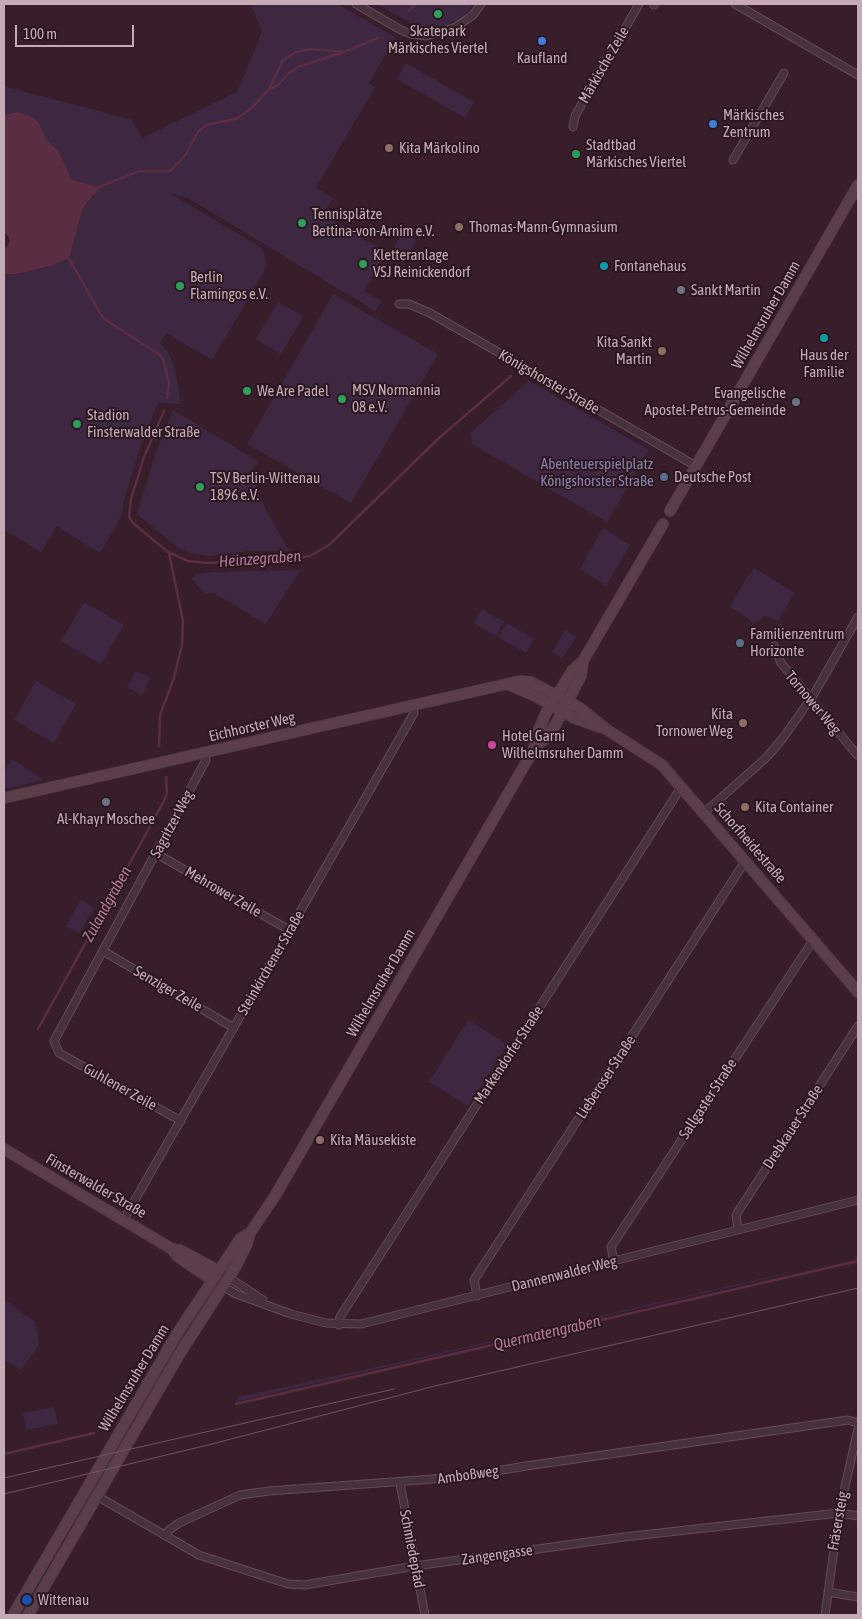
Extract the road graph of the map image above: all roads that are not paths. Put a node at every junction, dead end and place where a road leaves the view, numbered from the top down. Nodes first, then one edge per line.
1 (356, 4) edge
2 (481, 4) edge
3 (639, 4) edge
4 (735, 4) edge
5 (784, 73) dead end
6 (858, 75) edge
7 (573, 127) dead end
8 (734, 160) dead end
9 (858, 186) edge
10 (399, 304) dead end
11 (696, 466) junction
12 (670, 511) dead end
13 (663, 524) dead end
14 (858, 617) edge
15 (774, 646) dead end
16 (583, 661) junction
17 (507, 684) junction
18 (557, 695) junction
19 (810, 700) junction
20 (568, 701) junction
21 (551, 705) junction
22 (412, 706) junction
23 (562, 711) junction
24 (606, 729) junction
25 (535, 746) junction
26 (205, 753) junction
27 (858, 756) edge
28 (682, 786) junction
29 (4, 798) edge
30 (704, 812) junction
31 (157, 854) junction
32 (746, 860) junction
33 (289, 930) junction
34 (814, 939) junction
35 (103, 951) junction
36 (858, 992) edge
37 (858, 1026) edge
38 (234, 1028) junction
39 (58, 1053) joint
40 (181, 1121) junction
41 (4, 1149) edge
42 (858, 1200) edge
43 (124, 1219) junction
44 (738, 1230) junction
45 (250, 1233) junction
46 (172, 1249) junction
47 (614, 1261) junction
48 (218, 1270) junction
49 (228, 1277) junction
50 (212, 1280) junction
51 (222, 1286) junction
52 (477, 1296) junction
53 (270, 1305) junction
54 (339, 1325) junction
55 (858, 1423) edge
56 (858, 1431) edge
57 (400, 1483) junction
58 (96, 1496) junction
59 (839, 1512) junction
60 (858, 1516) edge
61 (165, 1536) junction
62 (54, 1545) junction
63 (64, 1552) junction
64 (415, 1566) junction
65 (828, 1592) junction
66 (858, 1597) edge
67 (13, 1615) edge
68 (28, 1615) edge
69 (425, 1615) edge
70 (825, 1615) edge

1 - 2 street
3 - 7 street, Märkische Zeile
4 - 6 street
5 - 8 street
9 - 11 main road, Wilhelmsruher Damm
10 - 11 street, Königshorster Straße
11 - 12 main road, Wilhelmsruher Damm
13 - 16 main road, Wilhelmsruher Damm
14 - 19 street
15 - 19 street, Tornower Weg
16 - 18 main road, Wilhelmsruher Damm
16 - 20 main road, Wilhelmsruher Damm
17 - 18 main road, Eichhorster Weg
17 - 21 main road
17 - 22 main road, Eichhorster Weg
18 - 20 main road, Eichhorster Weg
18 - 21 main road, Wilhelmsruher Damm
19 - 27 street, Tornower Weg
19 - 30 street
20 - 23 main road, Wilhelmsruher Damm
20 - 24 main road, Schorfheidestraße
21 - 23 main road, Schorfheidestraße
21 - 25 main road, Wilhelmsruher Damm
22 - 26 main road, Eichhorster Weg
22 - 33 street, Steinkirchener Straße
23 - 24 main road, Schorfheidestraße
23 - 25 main road, Wilhelmsruher Damm
24 - 28 main road, Schorfheidestraße
25 - 45 main road, Wilhelmsruher Damm
26 - 29 main road, Eichhorster Weg
26 - 31 street, Sagritzer Weg
28 - 30 main road, Schorfheidestraße
28 - 54 street, Markendorfer Straße
30 - 32 main road, Schorfheidestraße
31 - 33 street, Mehrower Zeile
31 - 35 street, Sagritzer Weg
32 - 34 main road, Schorfheidestraße
32 - 52 street, Lieberoser Straße
33 - 38 street, Steinkirchener Straße
34 - 36 main road, Schorfheidestraße
34 - 47 street, Sallgaster Straße
35 - 38 street, Senziger Zeile
35 - 39 street, Sagritzer Weg
37 - 44 street, Drebkauer Straße
38 - 40 street, Steinkirchener Straße
39 - 40 street, Guhlener Zeile
40 - 43 street, Steinkirchener Straße
41 - 43 main road, Finsterwalder Straße
42 - 44 street, Dannenwalder Weg
43 - 46 main road, Finsterwalder Straße
44 - 47 street, Dannenwalder Weg
45 - 48 main road, Wilhelmsruher Damm
45 - 49 main road, Wilhelmsruher Damm
46 - 48 main road, Finsterwalder Straße
46 - 50 main road, Finsterwalder Straße
47 - 52 street, Dannenwalder Weg
48 - 49 street, Dannenwalder Weg
48 - 50 main road, Wilhelmsruher Damm
49 - 51 main road, Wilhelmsruher Damm
49 - 53 street, Dannenwalder Weg
50 - 51 street, Dannenwalder Weg
50 - 62 main road, Wilhelmsruher Damm
51 - 53 street, Dannenwalder Weg
51 - 58 main road, Wilhelmsruher Damm
52 - 54 street, Dannenwalder Weg
53 - 54 street, Dannenwalder Weg
55 - 57 street, Amboßweg
56 - 59 street, Fräsersteig
57 - 61 street, Amboßweg
57 - 64 street, Schmiedepfad
58 - 61 street
58 - 63 main road, Wilhelmsruher Damm
59 - 60 street, Zangengasse
59 - 64 street, Zangengasse
59 - 65 street, Fräsersteig
61 - 64 street, Zangengasse
62 - 63 main road
62 - 67 main road, Wilhelmsruher Damm
63 - 68 main road, Wilhelmsruher Damm
64 - 69 street, Schmiedepfad
65 - 66 street
65 - 70 street, Fräsersteig

